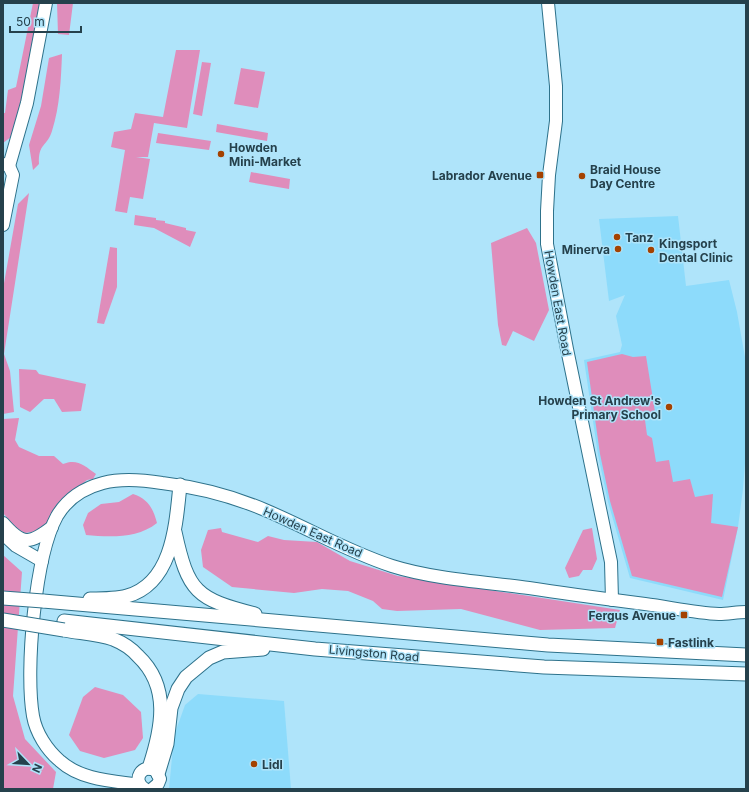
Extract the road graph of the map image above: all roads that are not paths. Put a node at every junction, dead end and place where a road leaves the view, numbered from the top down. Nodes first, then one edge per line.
1 (46, 3) edge
2 (548, 3) edge
3 (5, 162) edge
4 (7, 184) edge
5 (4, 208) edge
6 (3, 225) edge
7 (180, 485) junction
8 (3, 523) edge
9 (52, 527) junction
10 (174, 532) junction
11 (3, 534) edge
12 (42, 561) junction
13 (3, 598) edge
14 (612, 600) junction
15 (67, 602) junction
16 (746, 612) edge
17 (3, 619) edge
18 (298, 624) junction
19 (64, 626) junction
20 (314, 649) junction
21 (746, 655) edge
22 (746, 674) edge
23 (150, 782) edge

1 - 3 street
2 - 14 street, Howden East Road
3 - 4 street
4 - 5 street
5 - 6 street
7 - 9 street, Howden East Road
7 - 10 main road
7 - 14 street, Howden East Road
8 - 9 street
9 - 12 street
10 - 15 main road
10 - 18 main road
11 - 12 street
12 - 23 street
13 - 15 main road, Livingston Road, bridge
14 - 16 street, Howden East Road
15 - 18 main road, Livingston Road
17 - 19 main road, Livingston Road
18 - 21 main road, Livingston Road
19 - 20 main road, Livingston Road
19 - 23 main road
20 - 22 main road, Livingston Road
20 - 23 main road

